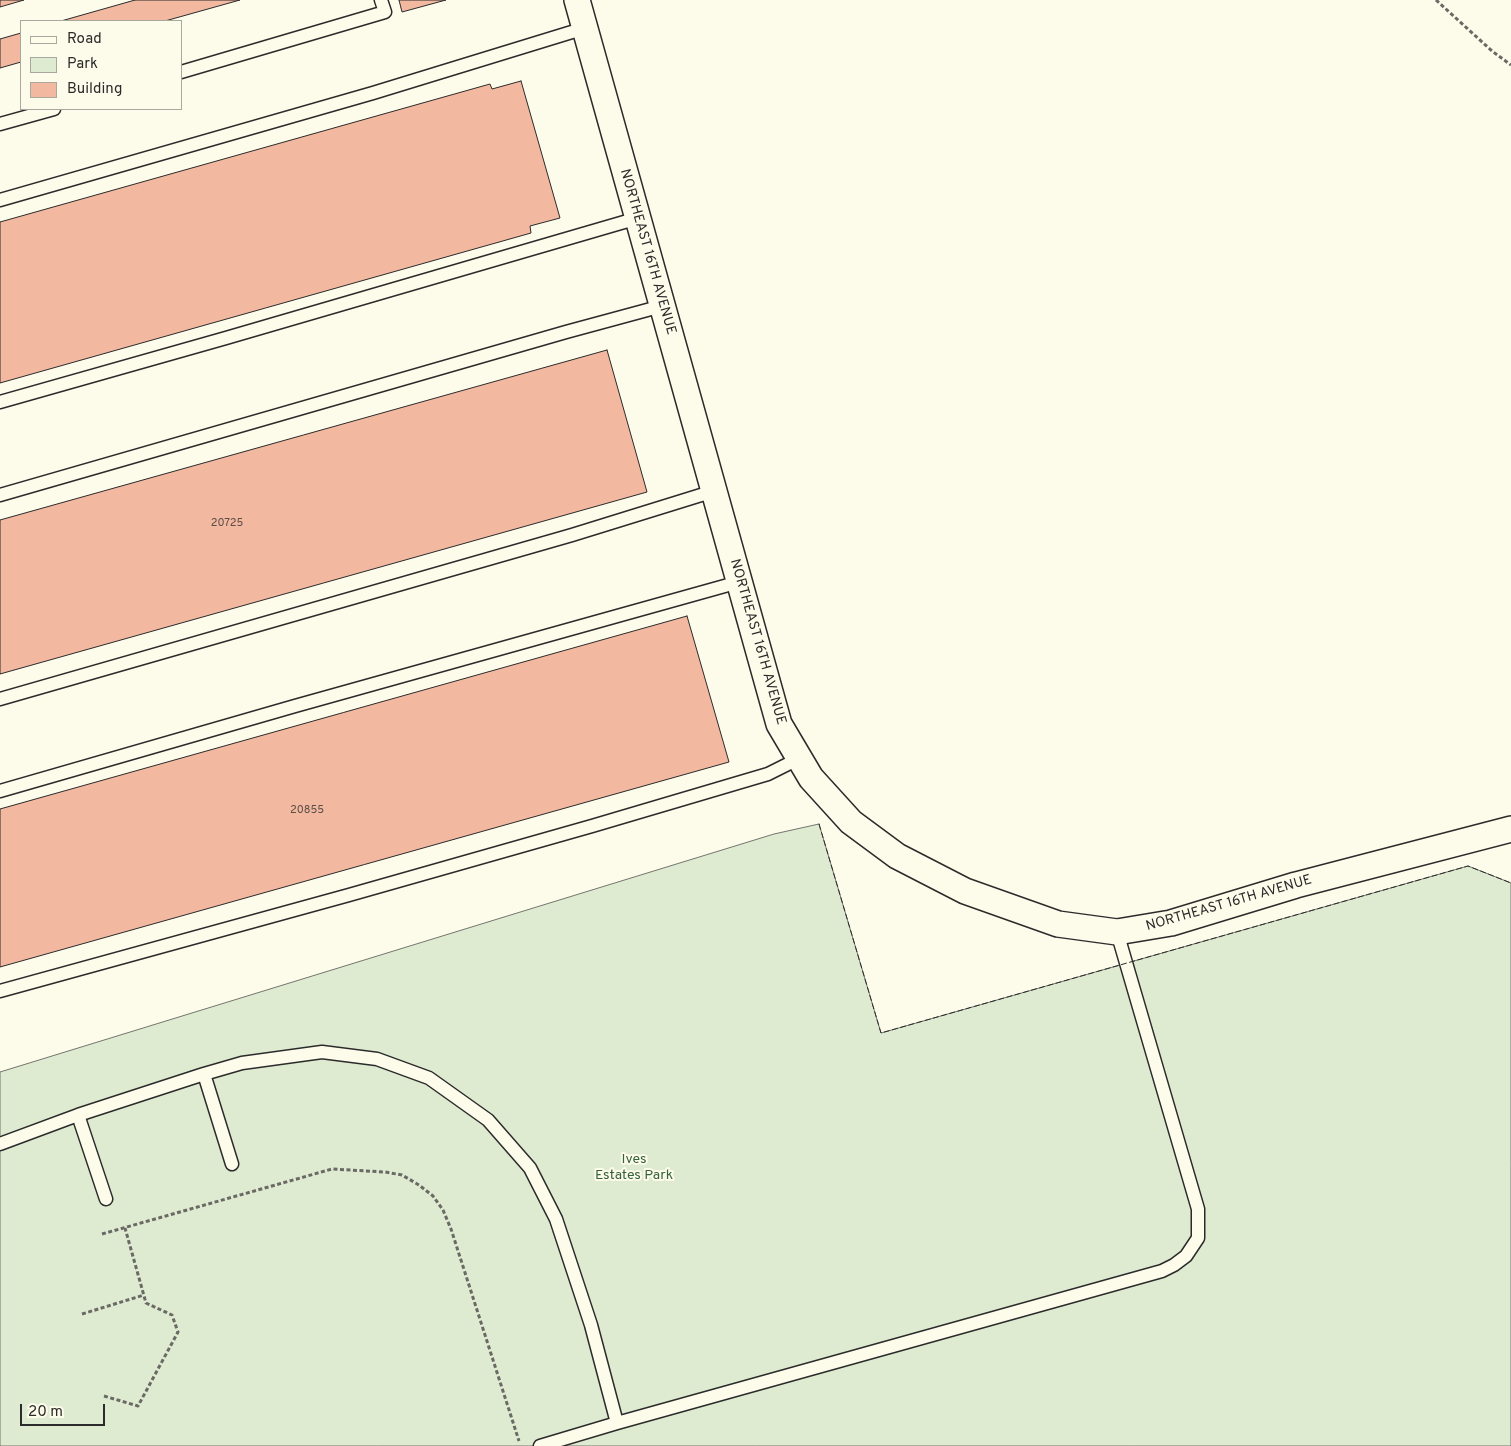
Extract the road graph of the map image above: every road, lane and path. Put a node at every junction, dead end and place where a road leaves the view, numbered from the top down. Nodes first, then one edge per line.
1 (381, 0) edge
2 (577, 0) edge
3 (1436, 0) edge
4 (585, 28) junction
5 (1511, 65) edge
6 (182, 72) edge
7 (50, 110) edge
8 (0, 124) edge
9 (0, 200) edge
10 (638, 218) junction
11 (662, 306) junction
12 (0, 402) edge
13 (714, 491) junction
14 (0, 495) edge
15 (740, 582) junction
16 (0, 699) edge
17 (800, 758) junction
18 (0, 791) edge
19 (1511, 829) edge
20 (1117, 932) junction
21 (0, 991) edge
22 (204, 1074) junction
23 (78, 1115) junction
24 (0, 1144) edge
25 (232, 1164) dead end
26 (106, 1199) dead end
27 (125, 1228) junction
28 (102, 1234) dead end
29 (144, 1295) junction
30 (82, 1314) dead end
31 (104, 1396) dead end
32 (617, 1423) junction
33 (521, 1446) edge
34 (540, 1446) edge

1 - 6 lane
2 - 4 street, NORTHEAST 16TH AVENUE
3 - 5 path
4 - 9 lane
4 - 10 street, NORTHEAST 16TH AVENUE
7 - 8 lane
10 - 11 street, NORTHEAST 16TH AVENUE
10 - 12 lane
11 - 13 street, NORTHEAST 16TH AVENUE
11 - 14 lane
13 - 15 street, NORTHEAST 16TH AVENUE
13 - 16 lane
15 - 17 street, NORTHEAST 16TH AVENUE
15 - 18 lane
17 - 20 street, NORTHEAST 16TH AVENUE
17 - 21 lane
19 - 20 street, NORTHEAST 16TH AVENUE
20 - 32 lane
22 - 23 lane
22 - 25 lane
22 - 32 lane
23 - 24 lane
23 - 26 lane
27 - 28 path
27 - 29 path
27 - 33 path
29 - 30 path
29 - 31 path
32 - 34 lane

